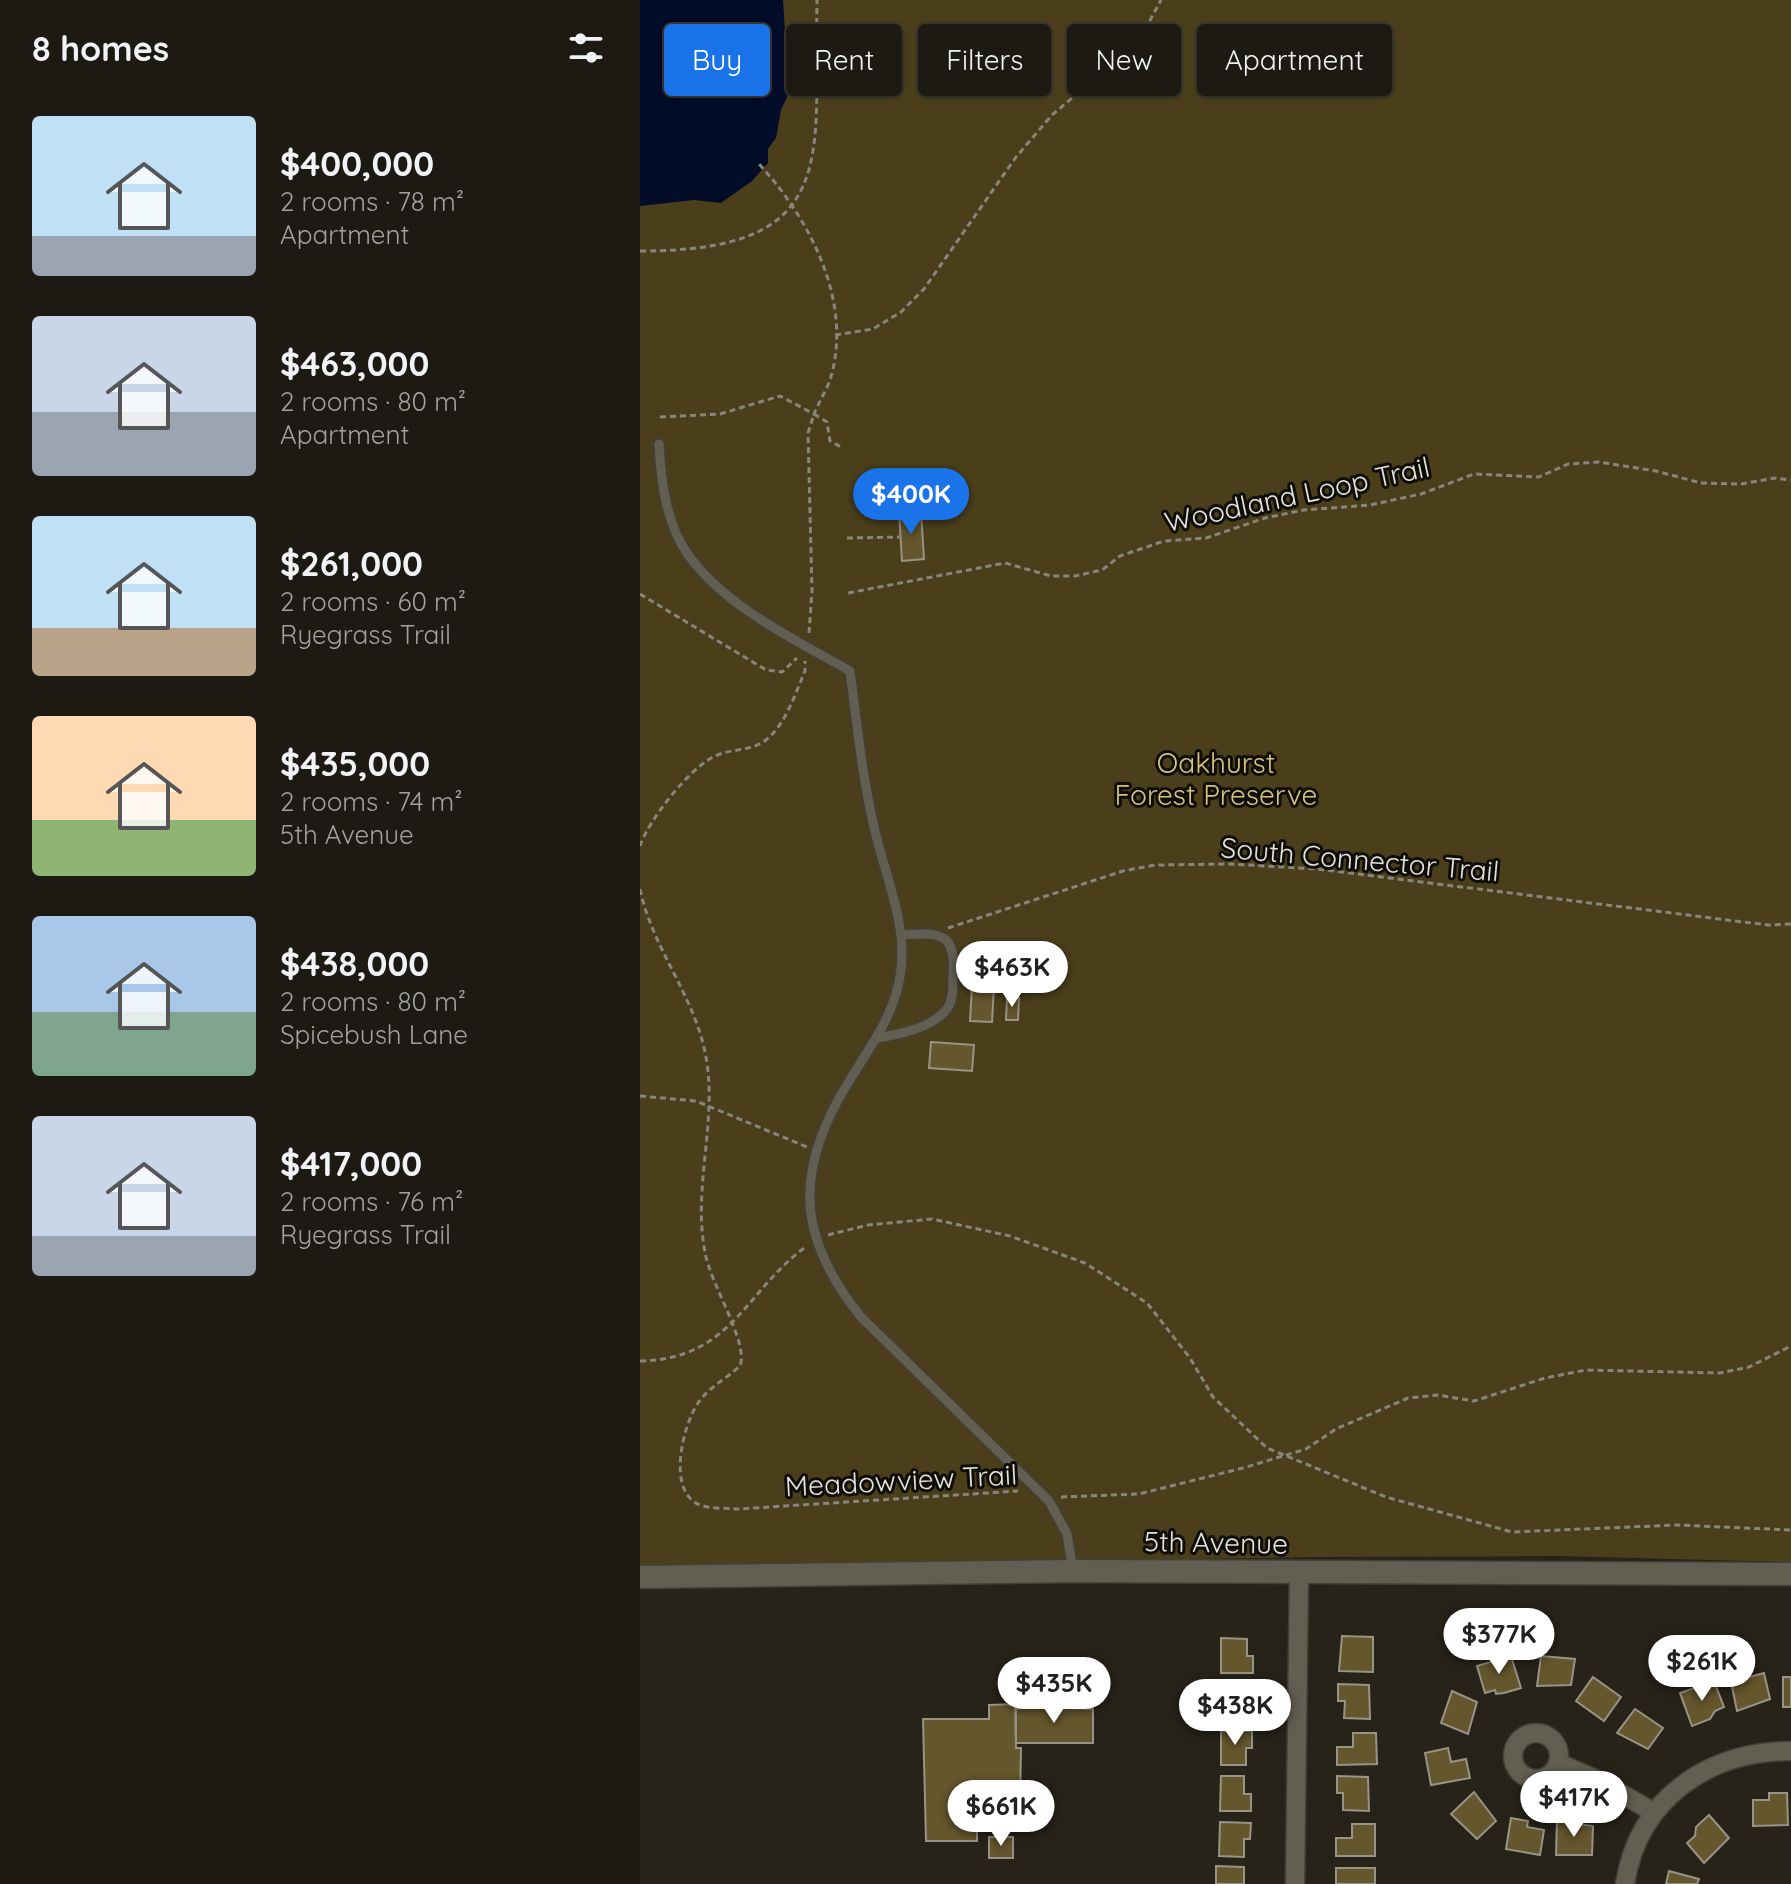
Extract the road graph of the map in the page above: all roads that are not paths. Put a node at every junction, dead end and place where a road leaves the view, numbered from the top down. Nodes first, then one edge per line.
1 (659, 444) dead end
2 (901, 935) junction
3 (878, 1038) junction
4 (1073, 1571) junction
5 (1299, 1573) junction
6 (1791, 1574) edge
7 (640, 1577) edge
8 (1791, 1751) edge
9 (1558, 1763) dead end
10 (1653, 1812) junction
11 (1295, 1884) edge
12 (1625, 1884) edge

1 - 2 lane
2 - 3 lane
2 - 3 lane
3 - 4 lane
4 - 5 street, 5th Avenue
4 - 7 street, 5th Avenue
5 - 6 street, 5th Avenue
5 - 11 street
8 - 10 street
9 - 10 street
10 - 12 street

